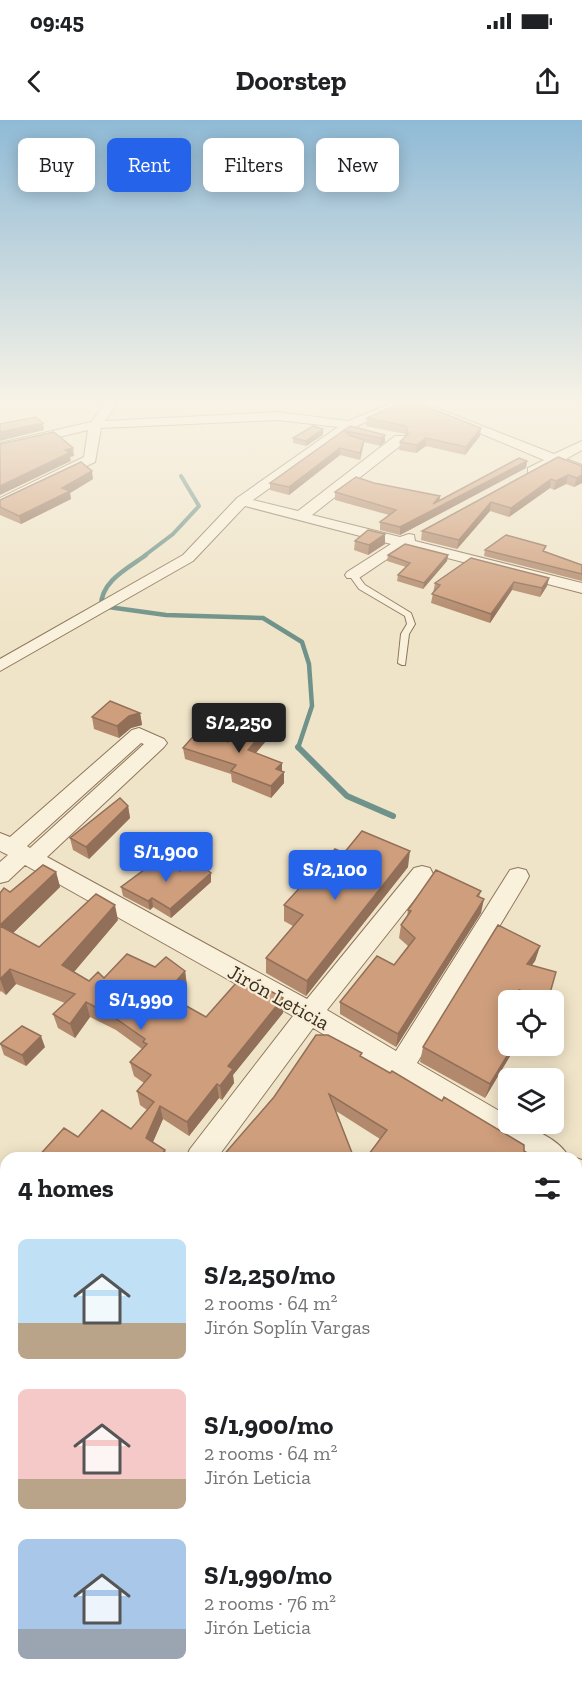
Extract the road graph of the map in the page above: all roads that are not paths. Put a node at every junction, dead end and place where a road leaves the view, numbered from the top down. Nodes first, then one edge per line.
1 (52, 477) edge
2 (275, 477) edge
3 (351, 477) edge
4 (242, 501) junction
5 (0, 502) edge
6 (301, 516) junction
7 (422, 531) edge
8 (402, 542) junction
9 (353, 575) joint
10 (582, 588) edge
11 (402, 663) dead end
12 (0, 666) edge
13 (16, 851) edge
14 (422, 874) dead end
15 (0, 875) edge
16 (518, 876) dead end
17 (310, 1013) junction
18 (400, 1067) junction
19 (205, 1152) edge
20 (545, 1152) edge

1 - 5 street
2 - 4 street
3 - 6 street
4 - 6 street
4 - 12 street
6 - 8 street
7 - 8 street
8 - 9 street
8 - 10 street
9 - 11 lane
13 - 13 street
13 - 15 street
13 - 17 street, Jirón Leticia
14 - 17 street
16 - 18 street
17 - 18 street, Jirón Leticia
17 - 19 street
18 - 20 street, Jirón Leticia

